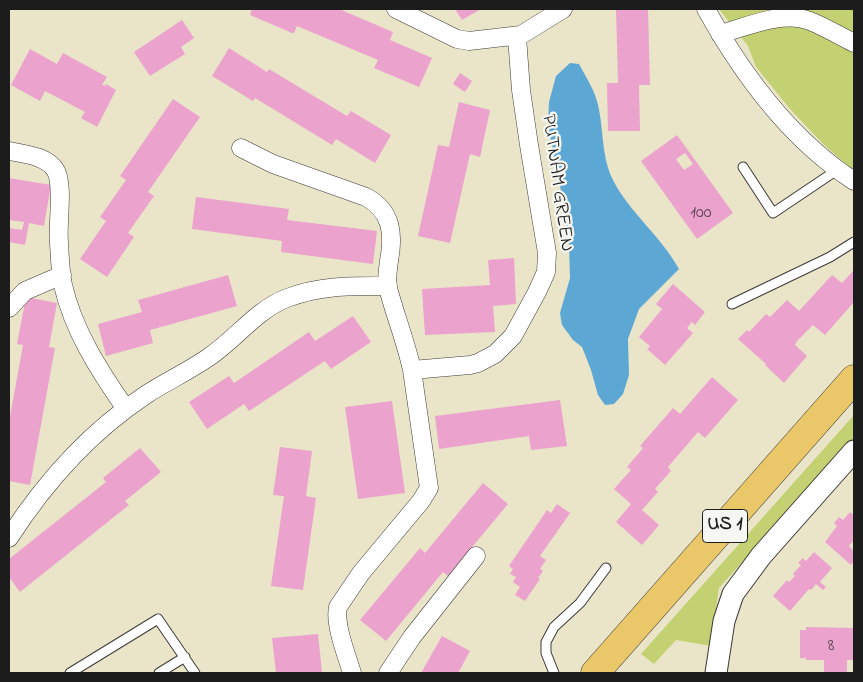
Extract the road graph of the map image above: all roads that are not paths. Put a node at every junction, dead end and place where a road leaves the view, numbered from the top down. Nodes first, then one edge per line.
1 (396, 9) edge
2 (563, 9) edge
3 (706, 9) edge
4 (720, 34) junction
5 (517, 37) junction
6 (854, 44) edge
7 (241, 148) dead end
8 (9, 152) edge
9 (743, 168) dead end
10 (837, 170) junction
11 (854, 181) edge
12 (854, 242) edge
13 (62, 275) junction
14 (388, 286) junction
15 (732, 304) dead end
16 (9, 308) edge
17 (412, 370) junction
18 (854, 379) edge
19 (126, 409) junction
20 (854, 451) edge
21 (9, 538) edge
22 (476, 556) dead end
23 (606, 568) dead end
24 (185, 657) junction
25 (70, 673) edge
26 (159, 673) edge
27 (195, 673) edge
28 (352, 673) edge
29 (388, 673) edge
30 (554, 673) edge
31 (595, 673) edge
32 (716, 673) edge

1 - 5 street
2 - 5 street
3 - 4 street
4 - 6 street
4 - 10 street
5 - 17 street, PUTNAM GREEN
7 - 14 street
8 - 13 street
9 - 10 lane
10 - 11 street
12 - 15 lane
13 - 16 street
13 - 19 street
14 - 17 street
14 - 19 street
17 - 28 street
18 - 31 main road, US 1
19 - 21 street
20 - 32 street
22 - 29 street
23 - 30 lane
24 - 25 lane
24 - 26 lane
24 - 27 lane

